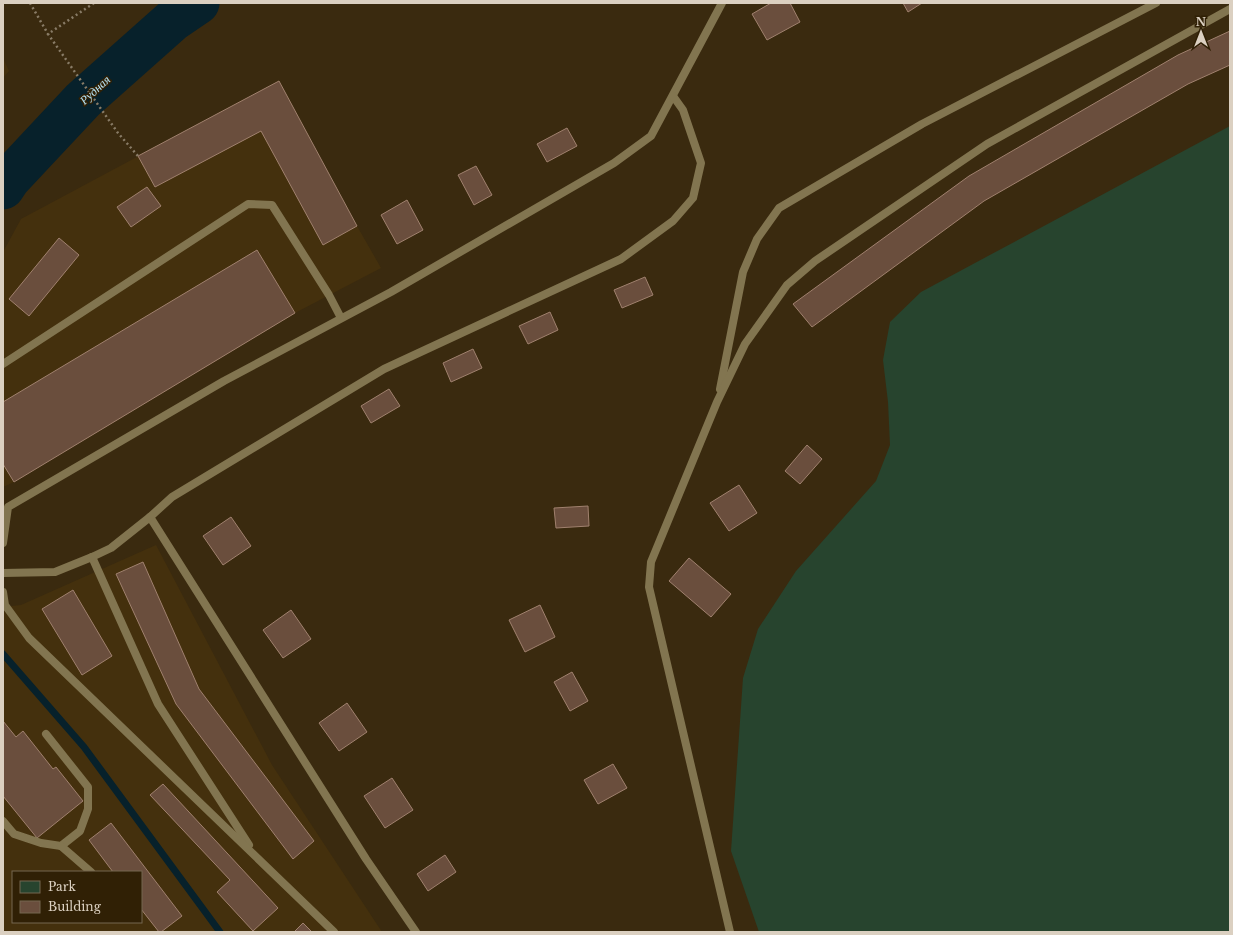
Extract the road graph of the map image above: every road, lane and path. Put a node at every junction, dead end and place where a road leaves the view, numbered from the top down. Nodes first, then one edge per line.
1 (30, 3) edge
2 (94, 3) edge
3 (722, 3) edge
4 (1156, 3) edge
5 (1230, 9) edge
6 (48, 34) junction
7 (673, 96) junction
8 (138, 156) dead end
9 (341, 318) junction
10 (3, 364) edge
11 (717, 402) junction
12 (150, 516) junction
13 (3, 543) edge
14 (92, 557) junction
15 (3, 573) edge
16 (3, 592) edge
17 (46, 734) dead end
18 (3, 821) edge
19 (61, 846) junction
20 (257, 858) junction
21 (90, 871) edge
22 (334, 932) edge
23 (416, 932) edge
24 (730, 932) edge

1 - 6 path
2 - 6 path
3 - 7 lane
4 - 11 lane
5 - 11 lane
6 - 8 path
7 - 9 lane
7 - 12 lane
9 - 10 lane
9 - 13 lane
11 - 24 lane
12 - 14 lane
12 - 23 lane
14 - 15 lane
14 - 20 lane
16 - 20 lane
17 - 19 lane
18 - 19 lane
19 - 21 lane
20 - 22 lane

